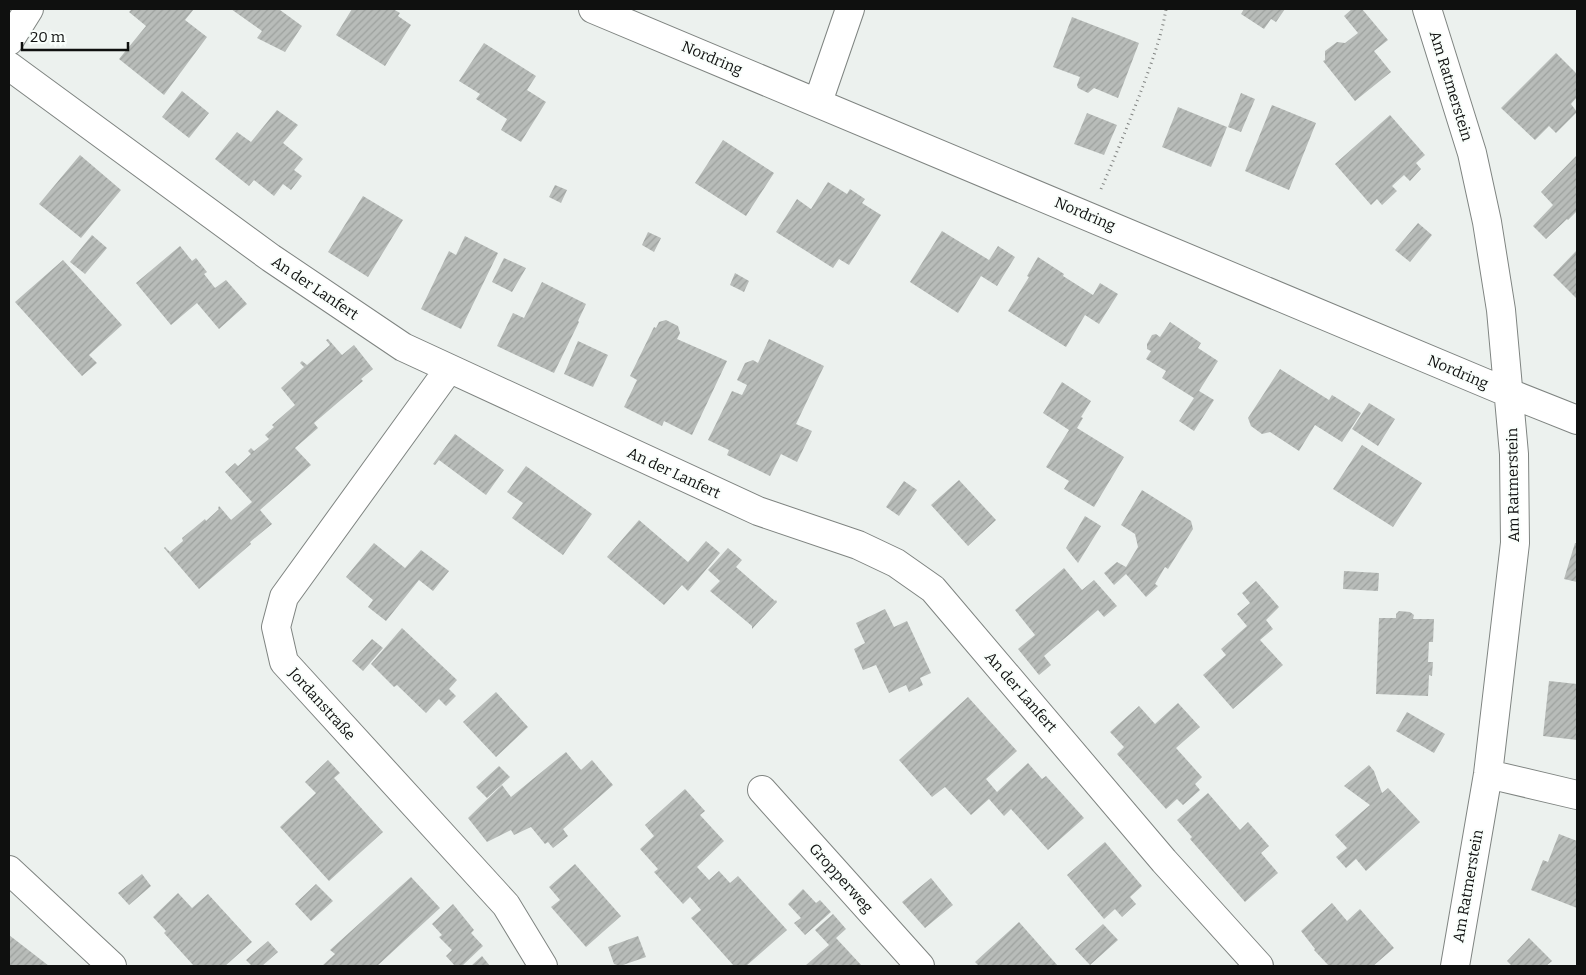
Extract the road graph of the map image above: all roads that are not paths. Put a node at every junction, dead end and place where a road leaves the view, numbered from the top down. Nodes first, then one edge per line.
1 (29, 9) edge
2 (593, 9) edge
3 (850, 9) edge
4 (1427, 9) edge
5 (9, 41) edge
6 (9, 66) edge
7 (818, 102) junction
8 (449, 369) junction
9 (1509, 393) junction
10 (1577, 420) edge
11 (1488, 774) junction
12 (762, 790) dead end
13 (1577, 795) edge
14 (9, 870) edge
15 (112, 966) edge
16 (542, 966) edge
17 (920, 966) edge
18 (1259, 966) edge
19 (1454, 966) edge

1 - 5 street
2 - 7 street, Nordring
3 - 7 street
4 - 9 street, Am Ratmerstein
6 - 8 street, An der Lanfert
7 - 9 street, Nordring
8 - 16 street, Jordanstraße
8 - 18 street, An der Lanfert
9 - 10 street, Nordring
9 - 11 street, Am Ratmerstein
11 - 13 street
11 - 19 street, Am Ratmerstein
12 - 17 street, Gropperweg
14 - 15 street

